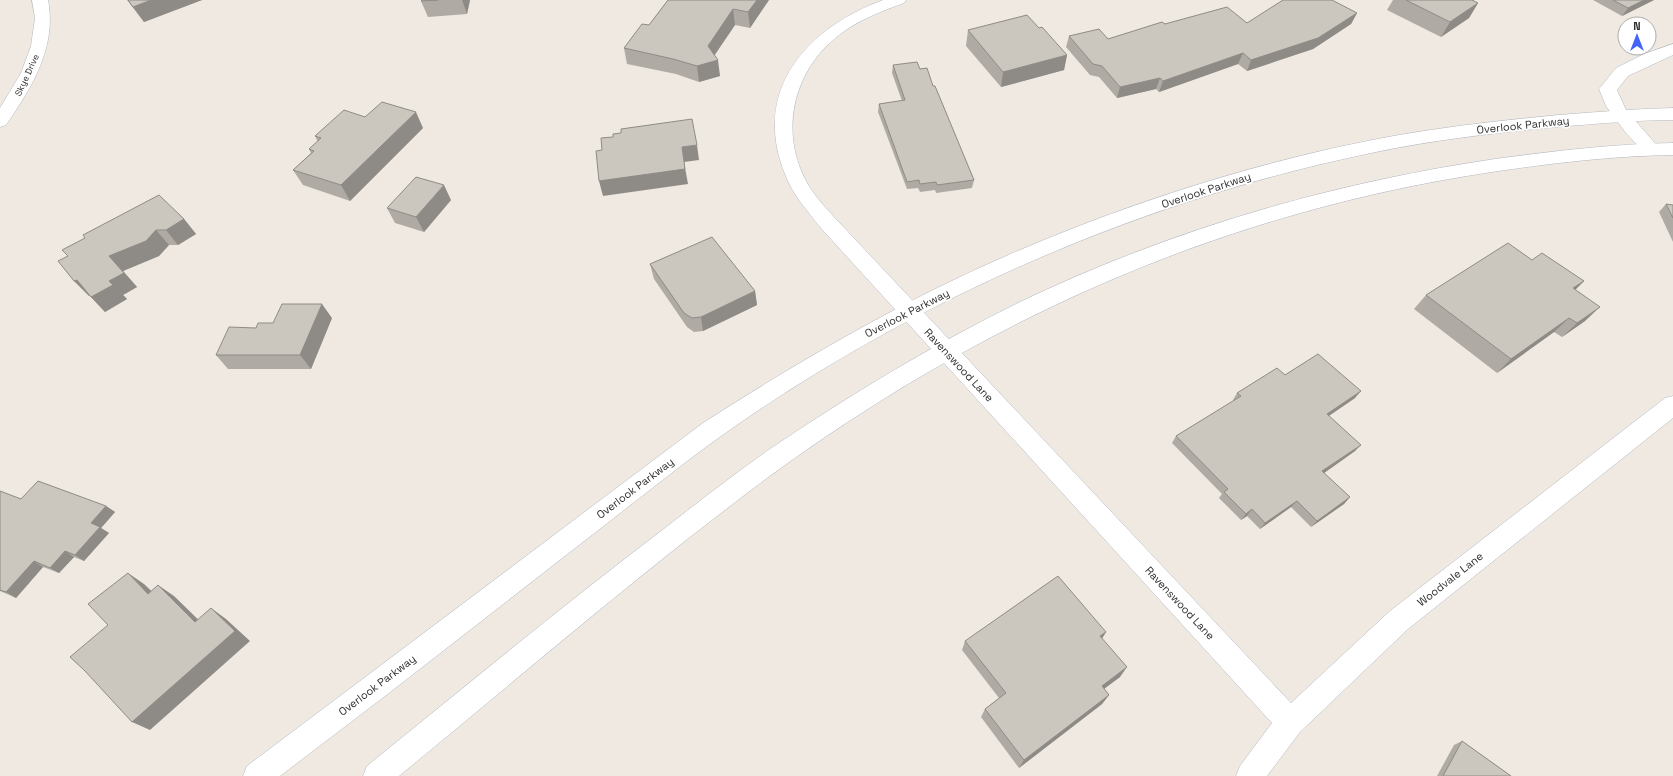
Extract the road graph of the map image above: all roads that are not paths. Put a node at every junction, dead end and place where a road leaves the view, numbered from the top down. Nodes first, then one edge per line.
1 (40, 0) edge
2 (898, 0) edge
3 (1673, 49) edge
4 (1673, 114) edge
5 (1621, 116) junction
6 (0, 121) edge
7 (1673, 148) edge
8 (1650, 149) junction
9 (908, 310) junction
10 (946, 351) junction
11 (1673, 405) edge
12 (1290, 722) junction
13 (257, 776) edge
14 (377, 776) edge
15 (1250, 776) edge

1 - 6 street, Skye Drive
2 - 9 street, Ravenswood Lane
3 - 5 street
4 - 5 street, Overlook Parkway
5 - 8 street
5 - 9 street, Overlook Parkway
7 - 8 street
8 - 10 street
9 - 10 street, Ravenswood Lane
9 - 13 street, Overlook Parkway
10 - 12 street, Ravenswood Lane
10 - 14 street
11 - 12 street, Woodvale Lane
12 - 15 street, Woodvale Lane

